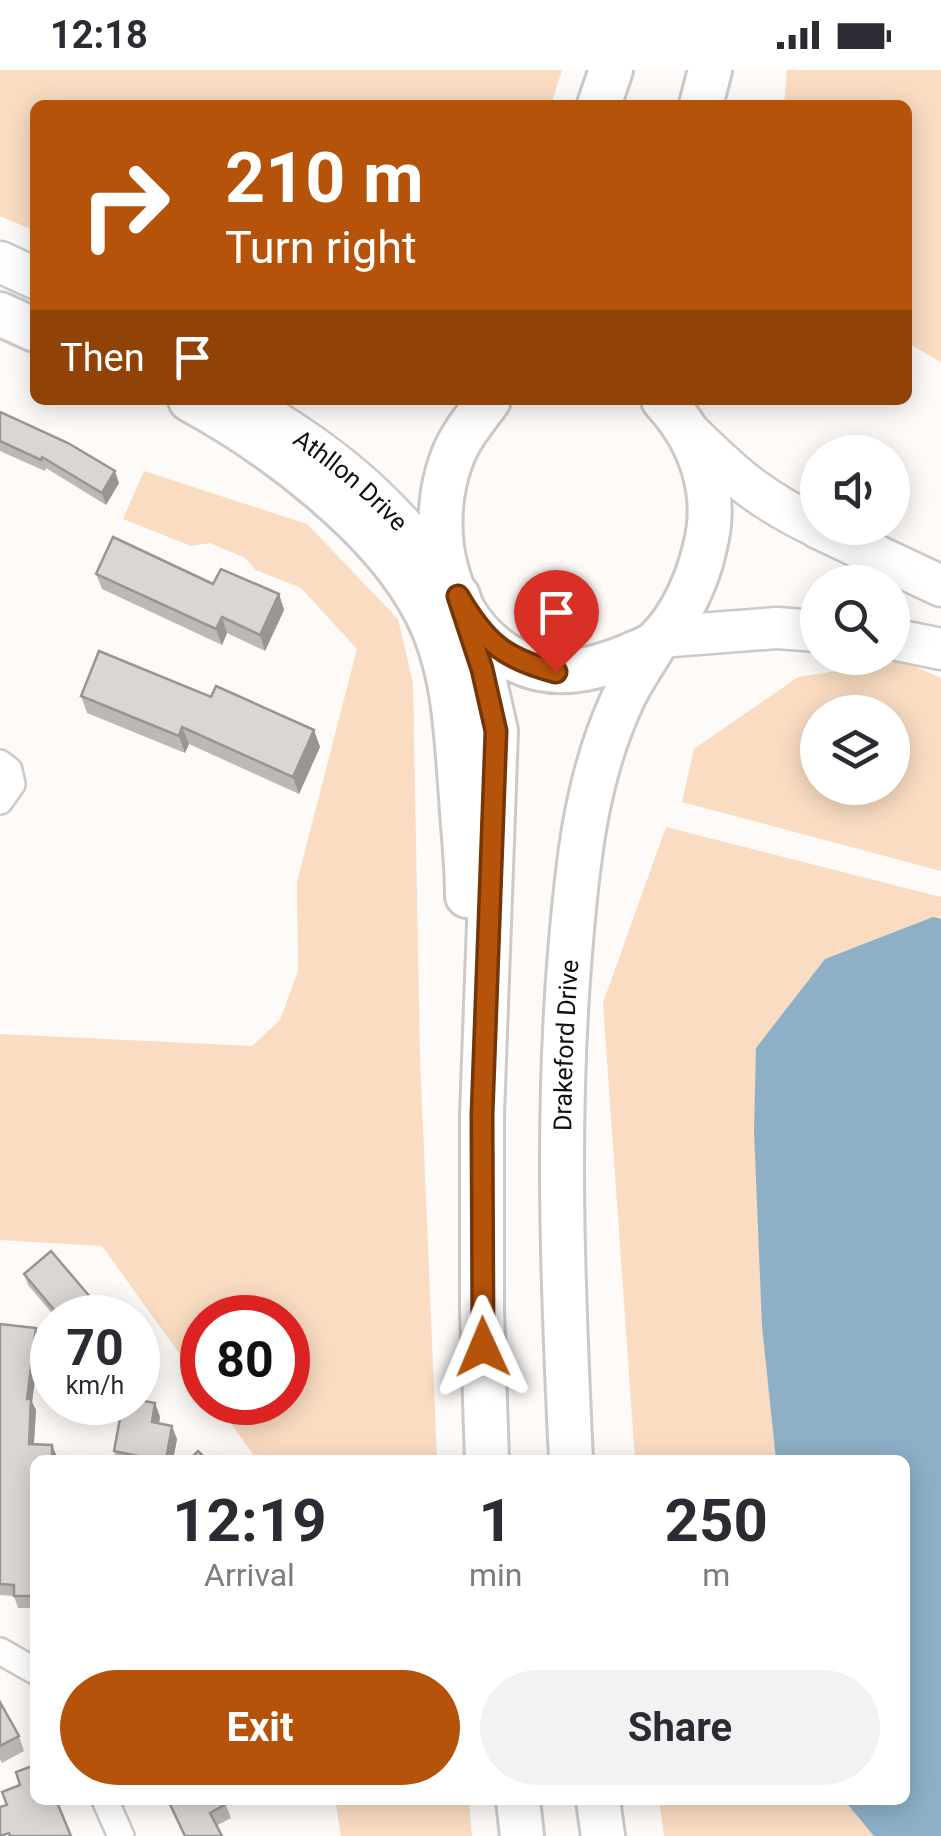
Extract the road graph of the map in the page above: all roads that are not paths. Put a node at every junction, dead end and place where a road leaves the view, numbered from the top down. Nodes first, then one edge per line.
1 (610, 70) edge
2 (710, 70) edge
3 (601, 100) edge
4 (702, 100) edge
5 (0, 262) edge
6 (30, 276) edge
7 (0, 304) edge
8 (0, 314) edge
9 (30, 314) edge
10 (30, 328) edge
11 (198, 405) edge
12 (247, 405) edge
13 (486, 405) edge
14 (669, 408) edge
15 (800, 518) edge
16 (856, 545) edge
17 (941, 586) edge
18 (452, 588) junction
19 (800, 630) edge
20 (657, 640) junction
21 (910, 643) edge
22 (941, 650) edge
23 (0, 764) edge
24 (0, 801) edge
25 (482, 1115) junction
26 (488, 1455) edge
27 (571, 1455) edge
28 (0, 1651) edge
29 (30, 1668) edge
30 (108, 1805) edge
31 (519, 1805) edge
32 (599, 1805) edge
33 (121, 1836) edge
34 (522, 1836) edge
35 (602, 1836) edge

1 - 3 highway
2 - 4 highway
5 - 6 main road
7 - 9 main road
8 - 10 highway
11 - 25 highway
12 - 18 main road, Athllon Drive
13 - 18 highway
14 - 15 main road
14 - 20 highway, Drakeford Drive
16 - 17 main road
18 - 20 highway
18 - 25 highway
19 - 20 main road
20 - 27 highway, Drakeford Drive
21 - 22 main road
23 - 24 street
25 - 26 highway
28 - 29 street
30 - 33 street
31 - 34 highway
32 - 35 highway

